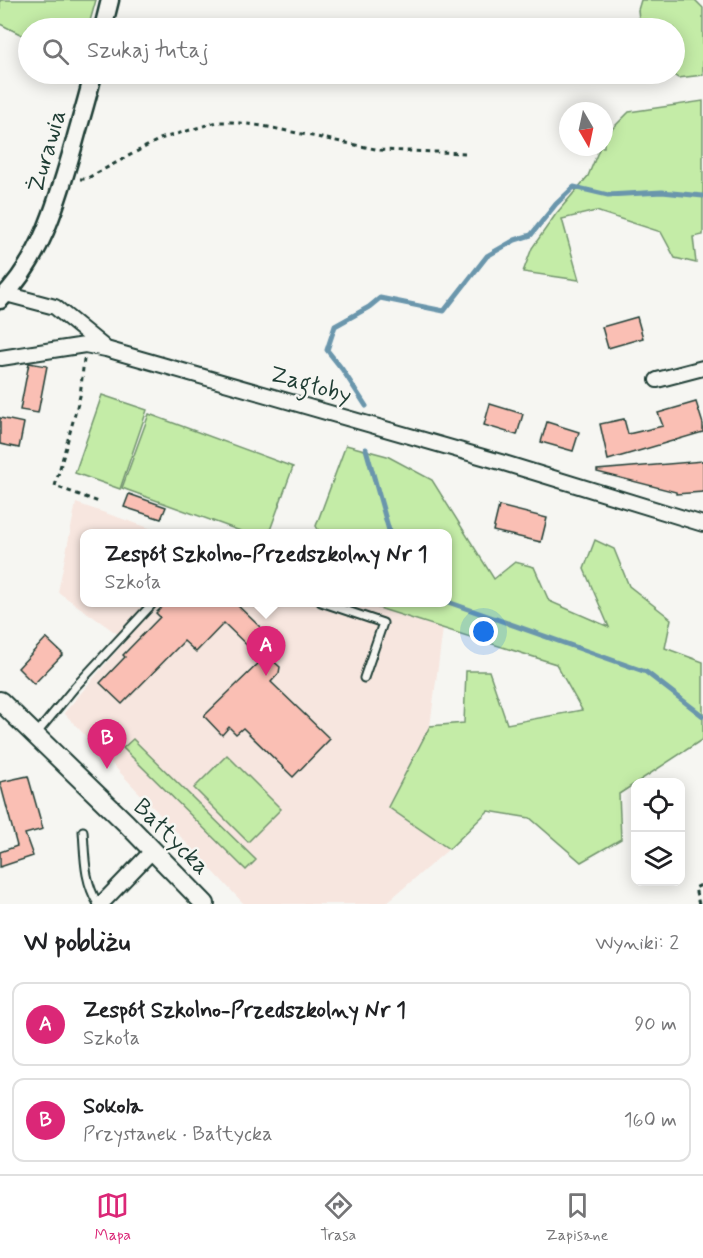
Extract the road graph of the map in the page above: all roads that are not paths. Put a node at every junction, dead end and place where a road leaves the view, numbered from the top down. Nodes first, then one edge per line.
1 (110, 0) edge
2 (106, 18) edge
3 (90, 84) edge
4 (3, 297) edge
5 (106, 348) junction
6 (1, 358) edge
7 (703, 368) edge
8 (657, 380) dead end
9 (703, 524) edge
10 (150, 607) edge
11 (334, 607) edge
12 (364, 678) dead end
13 (0, 701) edge
14 (35, 735) junction
15 (83, 831) dead end
16 (152, 851) junction
17 (100, 904) edge
18 (205, 904) edge

1 - 2 street
3 - 4 street, Żurawia
4 - 5 street, Zagłoby
5 - 6 street, Zagłoby
5 - 9 street, Zagłoby
7 - 8 street
10 - 14 lane
11 - 12 lane
13 - 14 main road, Bałtycka
14 - 16 main road, Bałtycka
15 - 17 lane
16 - 17 street
16 - 18 main road, Bałtycka

